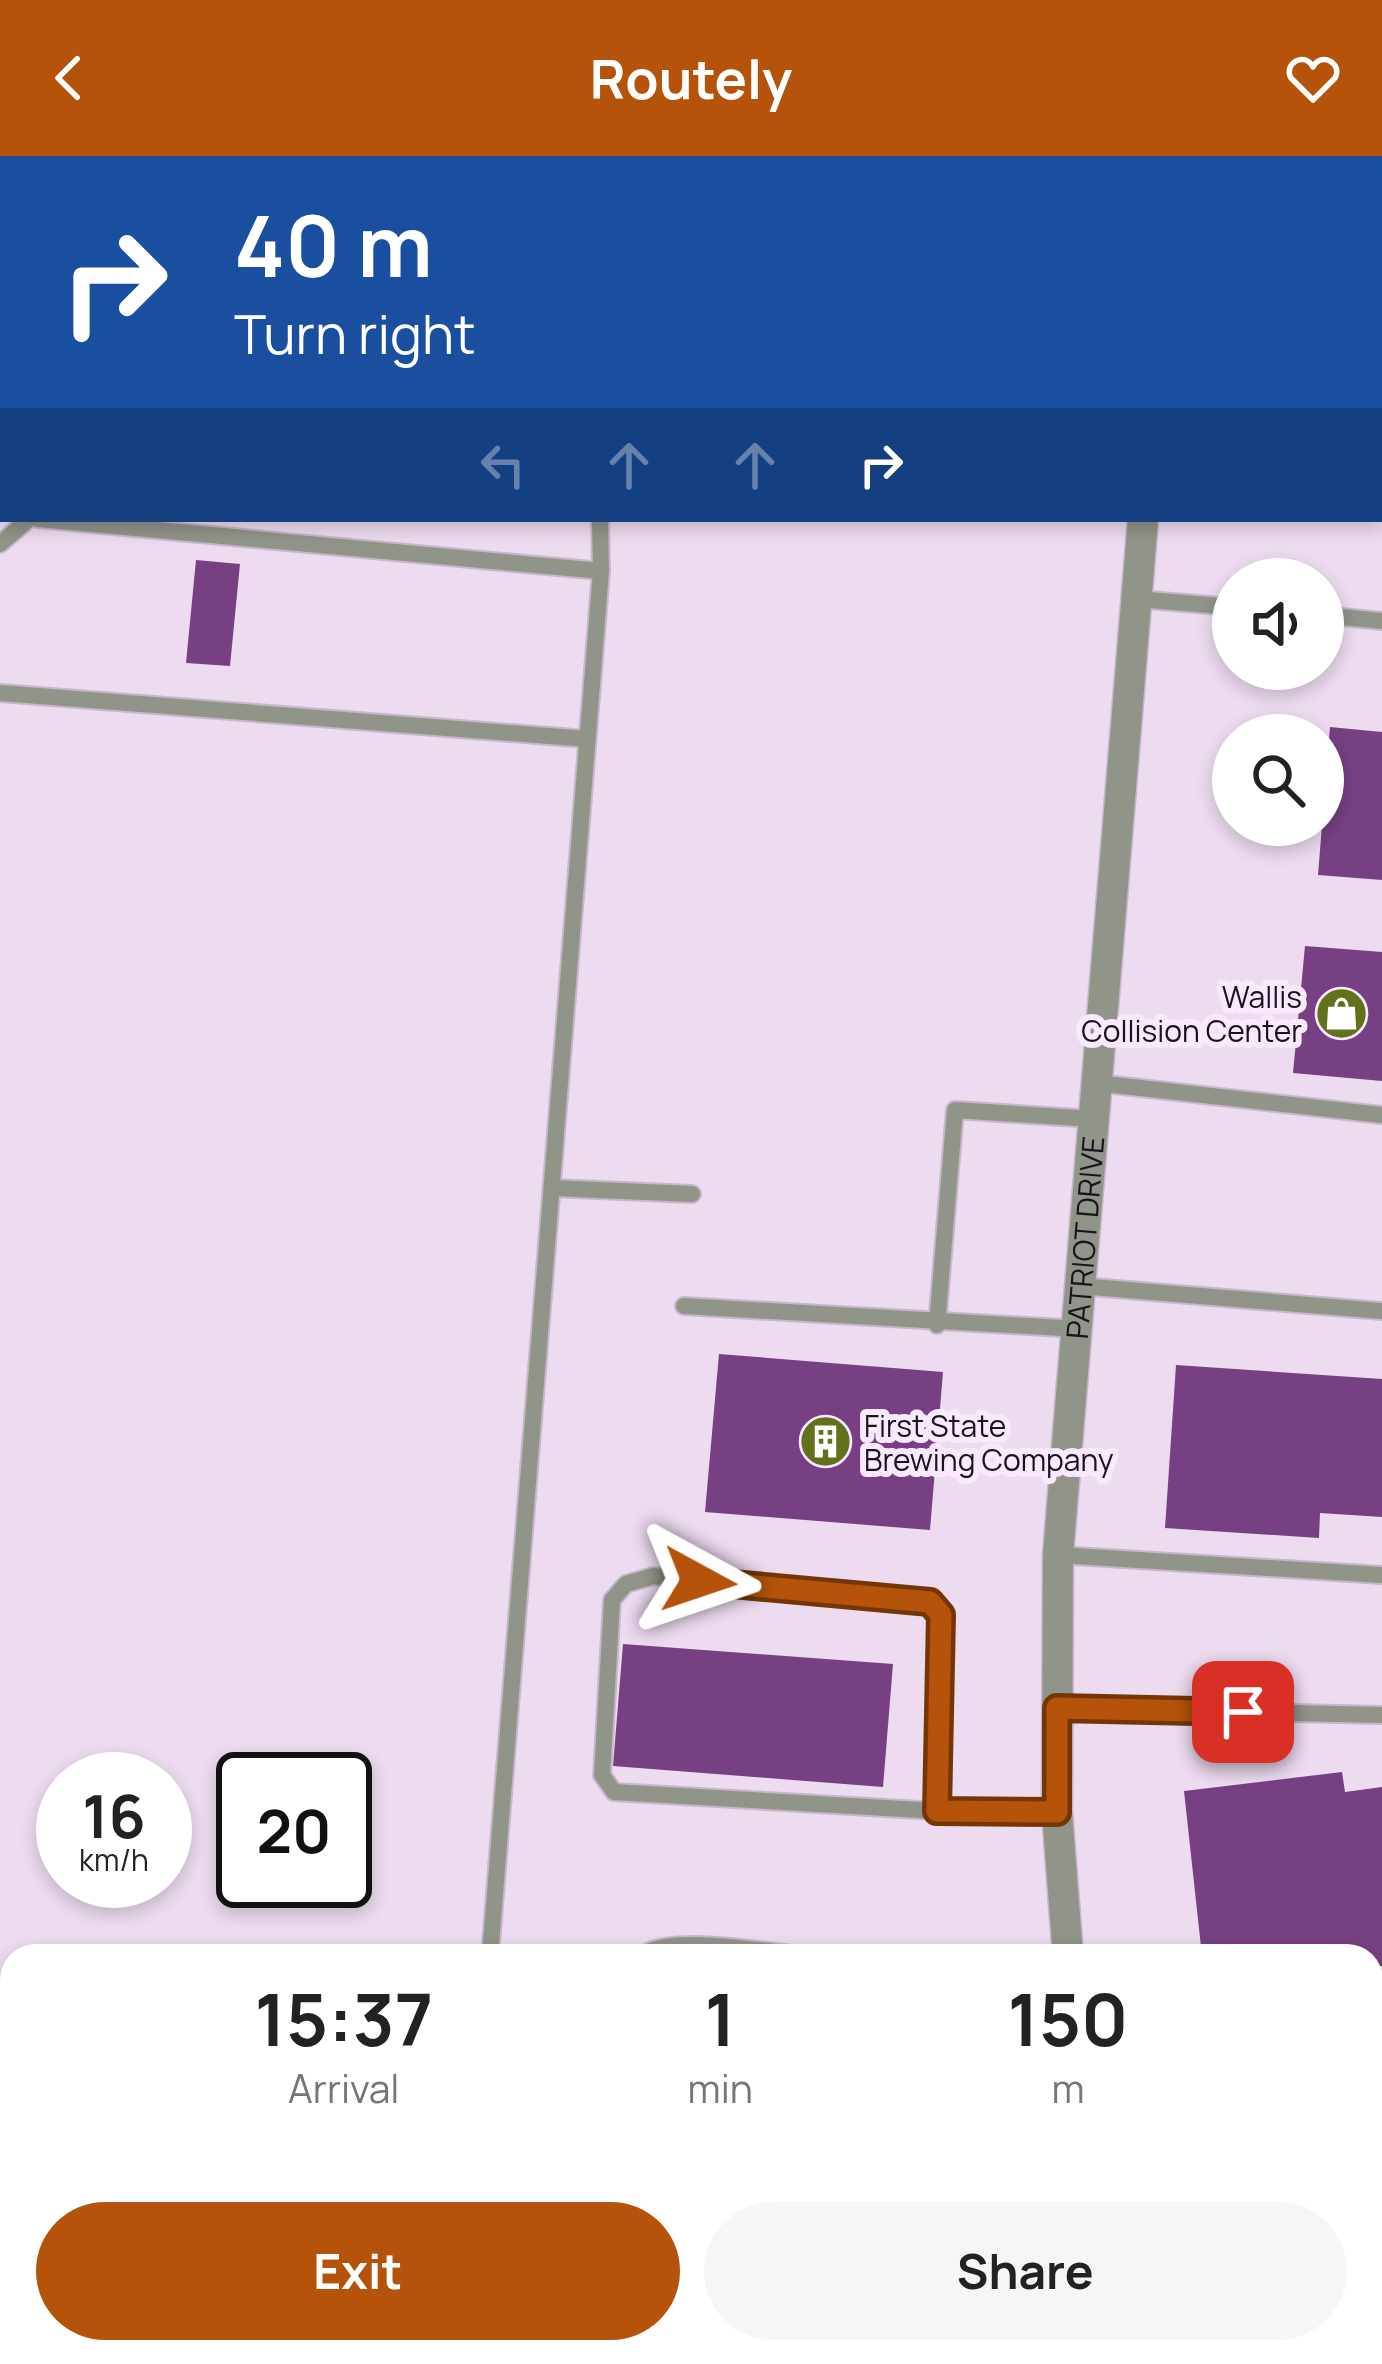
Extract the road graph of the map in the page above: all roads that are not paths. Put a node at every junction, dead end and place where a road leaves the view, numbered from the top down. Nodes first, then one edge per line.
1 (30, 522) edge
2 (67, 522) edge
3 (600, 522) edge
4 (1143, 522) edge
5 (0, 544) edge
6 (601, 571) junction
7 (1136, 598) junction
8 (1212, 605) edge
9 (1344, 617) edge
10 (1382, 621) edge
11 (0, 693) edge
12 (587, 739) junction
13 (1096, 1084) junction
14 (1382, 1115) edge
15 (1093, 1119) junction
16 (552, 1188) junction
17 (692, 1194) dead end
18 (1080, 1286) junction
19 (684, 1306) dead end
20 (1382, 1311) edge
21 (938, 1325) junction
22 (1079, 1329) junction
23 (1058, 1555) junction
24 (1382, 1575) edge
25 (1057, 1708) junction
26 (1382, 1715) edge
27 (937, 1811) junction
28 (1057, 1812) junction
29 (491, 1944) edge
30 (1067, 1944) edge

1 - 5 lane
2 - 6 lane
3 - 6 lane
4 - 7 street, PATRIOT DRIVE
6 - 12 lane
7 - 8 lane
7 - 13 street, PATRIOT DRIVE
9 - 10 lane
11 - 12 lane
12 - 16 lane
13 - 14 lane
13 - 15 street, PATRIOT DRIVE
15 - 18 street, PATRIOT DRIVE
15 - 21 lane
16 - 17 lane
16 - 29 lane
18 - 20 lane
18 - 22 street, PATRIOT DRIVE
19 - 21 lane
21 - 22 lane
22 - 23 street, PATRIOT DRIVE
23 - 24 lane
23 - 25 street, PATRIOT DRIVE
25 - 26 lane
25 - 28 street, PATRIOT DRIVE
27 - 27 lane
27 - 28 lane
28 - 30 street, PATRIOT DRIVE

